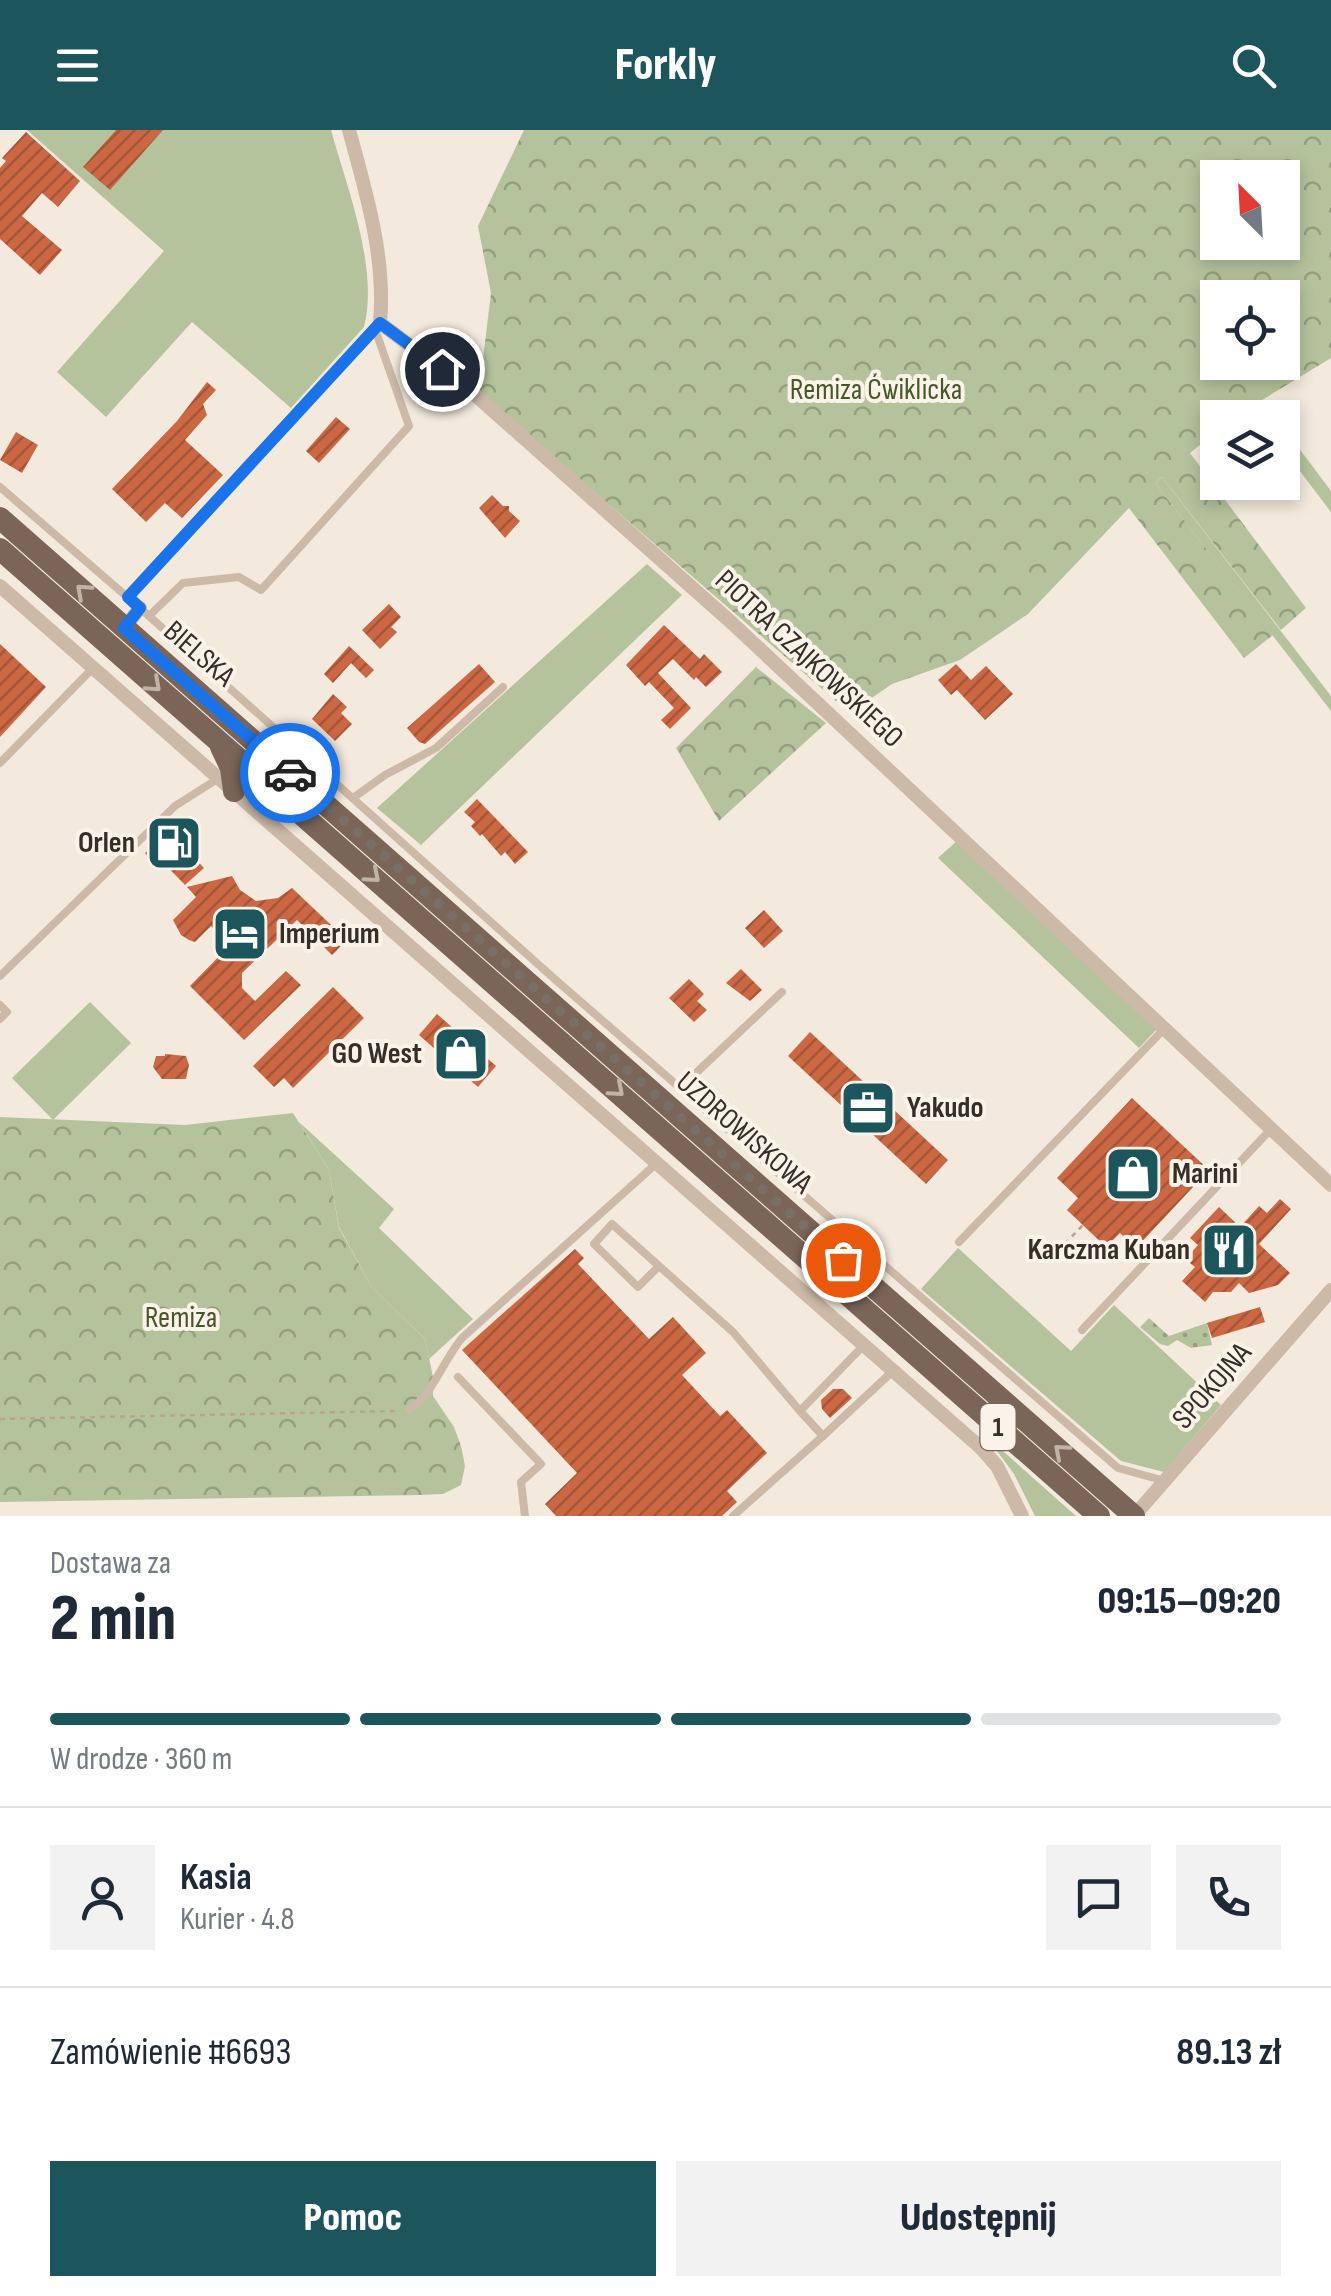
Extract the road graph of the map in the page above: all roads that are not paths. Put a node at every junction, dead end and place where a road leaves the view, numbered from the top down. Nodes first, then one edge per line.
1 (349, 130) edge
2 (377, 326) junction
3 (0, 488) edge
4 (0, 518) edge
5 (0, 550) edge
6 (0, 586) edge
7 (128, 597) junction
8 (145, 612) junction
9 (124, 628) junction
10 (93, 668) junction
11 (503, 687) dead end
12 (219, 744) junction
13 (0, 763) edge
14 (226, 784) junction
15 (353, 798) junction
16 (307, 803) junction
17 (0, 976) edge
18 (782, 992) dead end
19 (0, 1004) edge
20 (0, 1020) edge
21 (1165, 1028) junction
22 (680, 1088) junction
23 (1271, 1129) junction
24 (657, 1162) junction
25 (1331, 1186) edge
26 (960, 1242) dead end
27 (659, 1266) junction
28 (1331, 1290) edge
29 (1082, 1330) dead end
30 (864, 1346) junction
31 (893, 1371) junction
32 (458, 1377) dead end
33 (410, 1410) road end
34 (800, 1412) junction
35 (823, 1436) junction
36 (1165, 1481) junction
37 (524, 1516) edge
38 (733, 1516) edge
39 (1022, 1516) edge
40 (1099, 1516) edge
41 (1134, 1516) edge

1 - 2 street
2 - 7 lane
2 - 8 lane
2 - 21 street, PIOTRA CZAJKOWSKIEGO
3 - 7 lane
9 -> 4 main road, BIELSKA / 1
5 -> 12 main road, BIELSKA / 1
6 - 10 street
7 - 8 lane
8 - 9 street
8 - 15 lane
9 - 16 main road, BIELSKA / 1
10 - 13 lane
10 - 14 street
11 - 15 lane
12 - 14 main road
12 - 16 main road, BIELSKA / 1
14 - 17 lane
14 - 24 street
15 - 22 lane
16 -> 40 main road, UZDROWISKOWA / 1
41 -> 16 main road, UZDROWISKOWA / 1
18 - 22 lane
19 - 20 lane
21 - 23 street, PIOTRA CZAJKOWSKIEGO
21 - 26 lane
22 - 36 lane
23 - 25 street, PIOTRA CZAJKOWSKIEGO
23 - 29 lane
24 - 30 street
24 - 33 lane
27 - 27 lane
27 - 34 lane
28 - 36 street, SPOKOJNA
30 - 31 street
30 - 34 lane
31 - 35 lane
31 - 39 street
32 - 37 lane
34 - 35 lane
35 - 38 lane
36 - 41 street, SPOKOJNA

